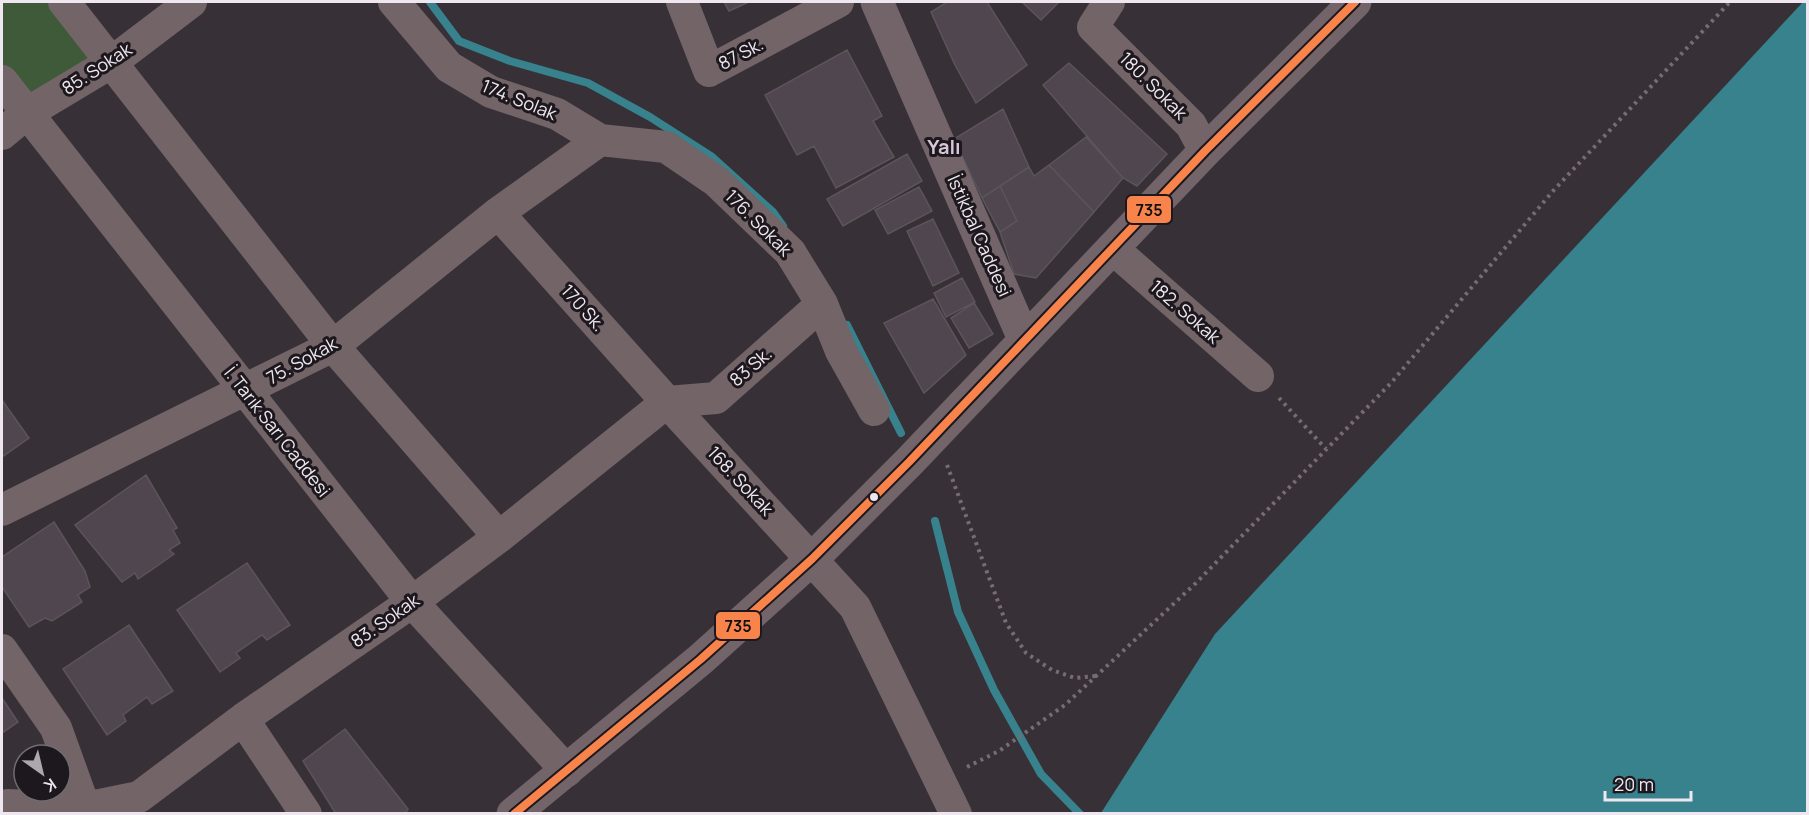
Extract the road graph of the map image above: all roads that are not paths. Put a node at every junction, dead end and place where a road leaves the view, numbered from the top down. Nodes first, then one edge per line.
1 (64, 2) edge
2 (191, 2) edge
3 (394, 2) edge
4 (682, 2) edge
5 (838, 2) edge
6 (880, 3) edge
7 (1347, 4) edge
8 (1101, 14) edge
9 (112, 62) junction
10 (2, 81) edge
11 (27, 113) junction
12 (2, 134) edge
13 (600, 140) junction
14 (1205, 151) junction
15 (498, 213) junction
16 (1112, 248) junction
17 (822, 304) junction
18 (1024, 339) junction
19 (333, 346) junction
20 (1258, 375) road end
21 (245, 391) junction
22 (668, 402) junction
23 (874, 410) dead end
24 (2, 510) edge
25 (499, 537) junction
26 (812, 560) junction
27 (412, 602) junction
28 (2, 650) edge
29 (243, 719) junction
30 (567, 771) junction
31 (2, 808) edge
32 (86, 811) edge
33 (306, 813) edge
34 (513, 813) edge
35 (956, 813) edge

1 - 9 street
2 - 9 street, 85. Sokak
3 - 13 street, 174. Solak
4 - 5 street, 87 Sk.
6 - 18 main road, İstikbal Caddesi
7 - 14 main road
8 - 14 street, 180. Sokak
9 - 11 street, 85. Sokak
9 - 19 street
10 - 11 street, İ. Tarık Sarı Caddesi
11 - 12 street, 85. Sokak
11 - 21 street, İ. Tarık Sarı Caddesi
13 - 15 street, 75. Sokak
13 - 17 street, 176. Sokak
14 - 16 main road
15 - 19 street, 75. Sokak
15 - 22 street, 170 Sk.
16 - 18 main road
16 - 20 street, 182. Sokak
17 - 22 street, 83 Sk.
17 - 23 street, 176. Sokak
18 - 26 main road
19 - 21 street, 75. Sokak
19 - 25 street
21 - 24 street, 75. Sokak
21 - 27 street, İ. Tarık Sarı Caddesi
22 - 25 street, 83. Sokak
22 - 26 street, 168. Sokak
25 - 27 street, 83. Sokak
26 - 30 main road
26 - 35 street, 168. Sokak
27 - 29 street, 83. Sokak
27 - 30 street, İ. Tarık Sarı Caddesi
28 - 32 street
29 - 32 street, 83. Sokak
29 - 33 street
30 - 34 main road
31 - 32 street, 83. Sokak

